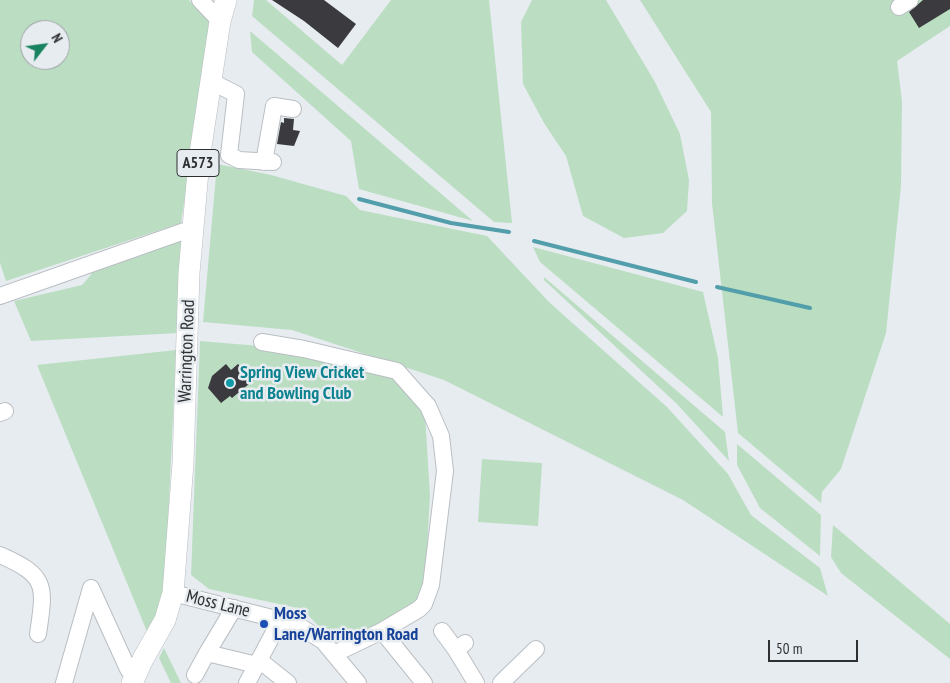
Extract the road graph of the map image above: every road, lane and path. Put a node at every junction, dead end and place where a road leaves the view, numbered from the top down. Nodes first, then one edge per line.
1 (200, 0) edge
2 (226, 0) edge
3 (220, 22) junction
4 (210, 81) junction
5 (293, 109) dead end
6 (193, 228) junction
7 (0, 296) edge
8 (262, 342) dead end
9 (0, 555) edge
10 (173, 593) junction
11 (234, 608) junction
12 (281, 619) junction
13 (382, 631) junction
14 (442, 631) dead end
15 (38, 634) dead end
16 (536, 649) dead end
17 (207, 653) junction
18 (334, 654) junction
19 (258, 662) junction
20 (195, 675) dead end
21 (133, 680) edge
22 (64, 683) edge
23 (247, 683) edge
24 (288, 683) edge
25 (358, 683) edge
26 (424, 683) edge
27 (476, 683) edge
28 (502, 683) edge

1 - 3 street
2 - 3 main road, Warrington Road / A573
3 - 4 main road, Warrington Road / A573
4 - 5 street
4 - 6 main road, Warrington Road / A573
6 - 7 street
6 - 10 main road, Warrington Road / A573
8 - 13 street
9 - 15 street
10 - 11 street, Moss Lane
10 - 21 main road, Warrington Road / A573
11 - 12 street, Moss Lane
11 - 17 street
12 - 18 street, Moss Lane
12 - 19 street
13 - 18 street
13 - 26 street
14 - 27 street
16 - 28 street
17 - 19 street
17 - 20 street
18 - 25 street, Moss Lane
19 - 23 street
19 - 24 street
21 - 22 street

